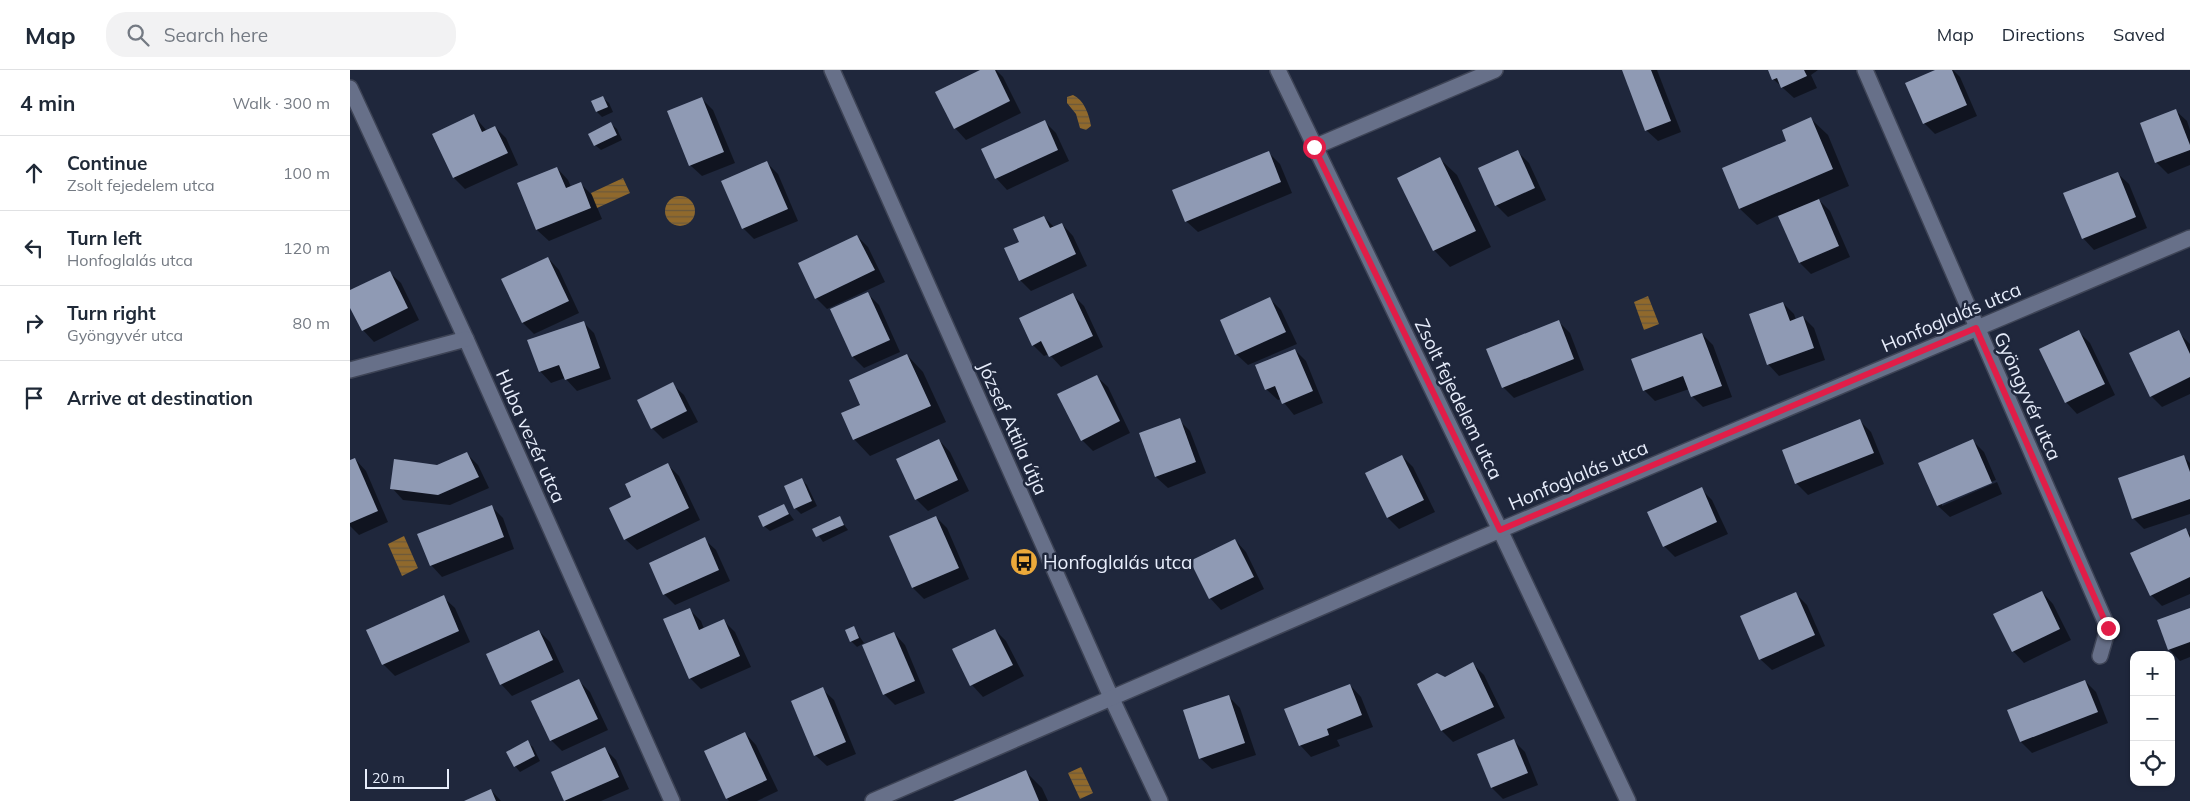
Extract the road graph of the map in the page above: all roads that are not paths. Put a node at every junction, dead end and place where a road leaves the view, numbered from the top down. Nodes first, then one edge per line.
1 (832, 70) edge
2 (1278, 70) edge
3 (1495, 70) edge
4 (1865, 70) edge
5 (350, 88) edge
6 (1314, 147) junction
7 (2190, 238) edge
8 (1976, 328) junction
9 (466, 339) junction
10 (350, 370) edge
11 (1500, 530) junction
12 (2100, 656) dead end
13 (1111, 697) junction
14 (672, 801) edge
15 (873, 801) edge
16 (1160, 801) edge
17 (1628, 801) edge

1 - 13 street, József Attila útja
2 - 6 street, Zsolt fejedelem utca
3 - 6 street
4 - 8 street, Gyöngyvér utca
5 - 9 street, Huba vezér utca
6 - 11 street, Zsolt fejedelem utca
7 - 8 street, Honfoglalás utca
8 - 11 street, Honfoglalás utca
8 - 12 street, Gyöngyvér utca
9 - 10 street
9 - 14 street, Huba vezér utca
11 - 13 street, Honfoglalás utca
11 - 17 street, Zsolt fejedelem utca
13 - 15 street, Honfoglalás utca
13 - 16 street, József Attila útja

